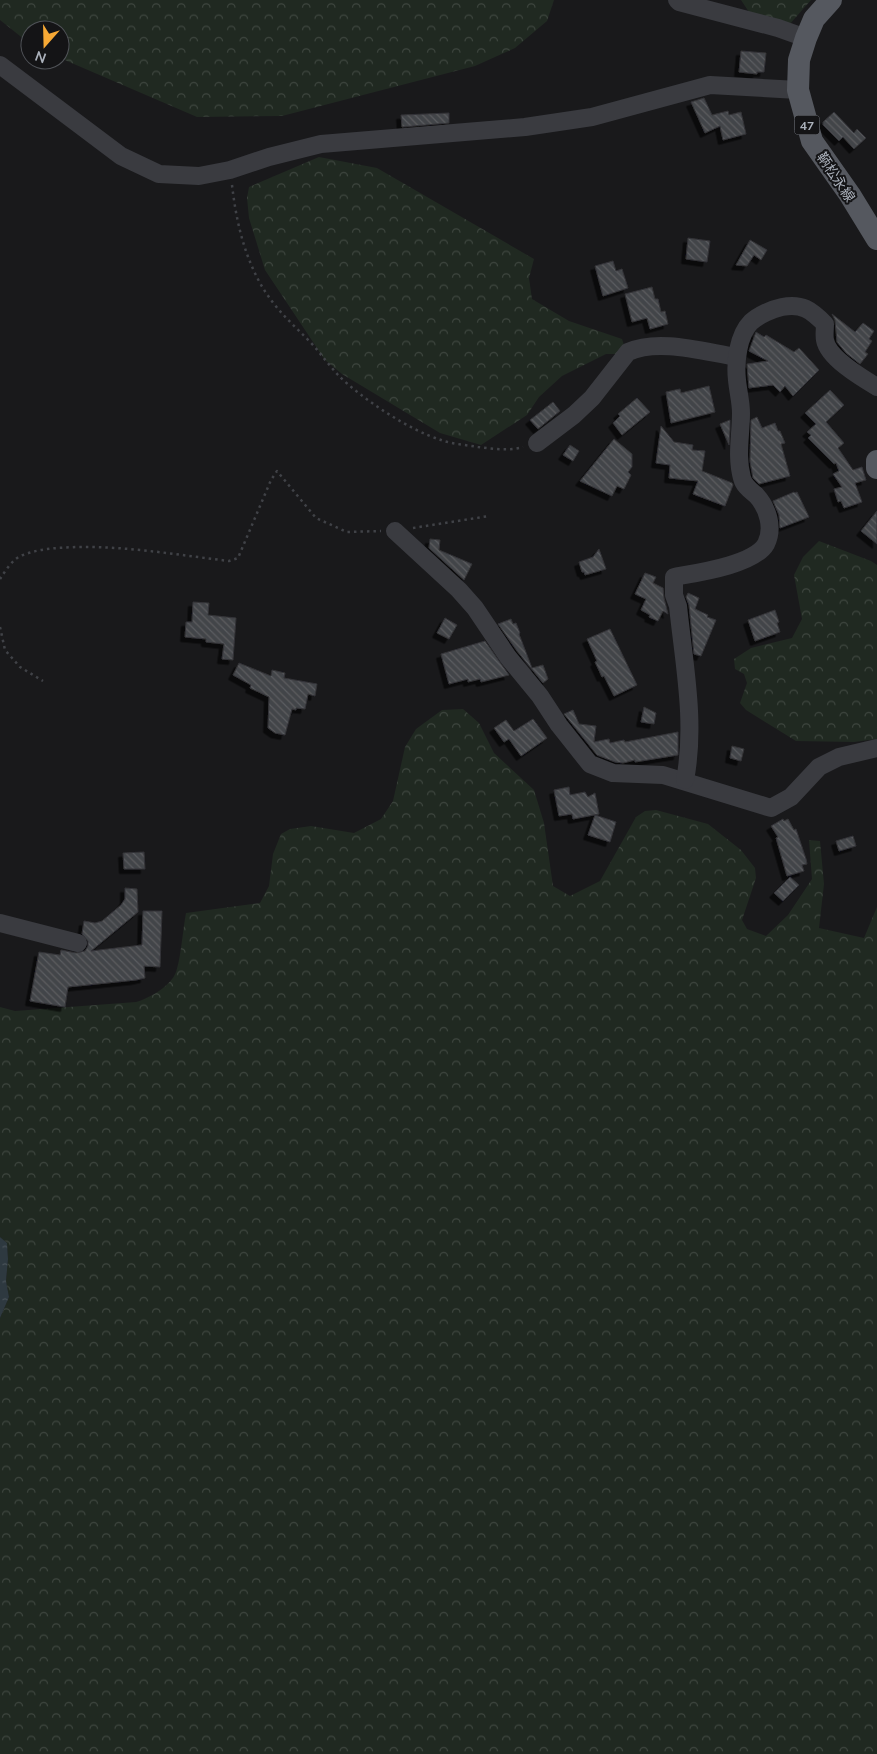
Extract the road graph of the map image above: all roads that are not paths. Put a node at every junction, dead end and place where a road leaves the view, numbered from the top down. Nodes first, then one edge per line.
1 (677, 0) edge
2 (830, 0) edge
3 (806, 38) junction
4 (0, 65) edge
5 (798, 90) junction
6 (877, 239) edge
7 (737, 357) junction
8 (877, 387) edge
9 (537, 443) road end
10 (877, 461) edge
11 (877, 468) edge
12 (395, 531) road end
13 (877, 748) edge
14 (685, 780) junction
15 (0, 923) edge
16 (78, 943) dead end

1 - 3 street
2 - 3 main road, 鞆松永線 / 47
3 - 5 main road, 鞆松永線 / 47
4 - 5 street
5 - 6 main road, 鞆松永線 / 47
7 - 8 street
7 - 9 street
7 - 14 street
10 - 11 main road
12 - 14 street
13 - 14 street
15 - 16 street

